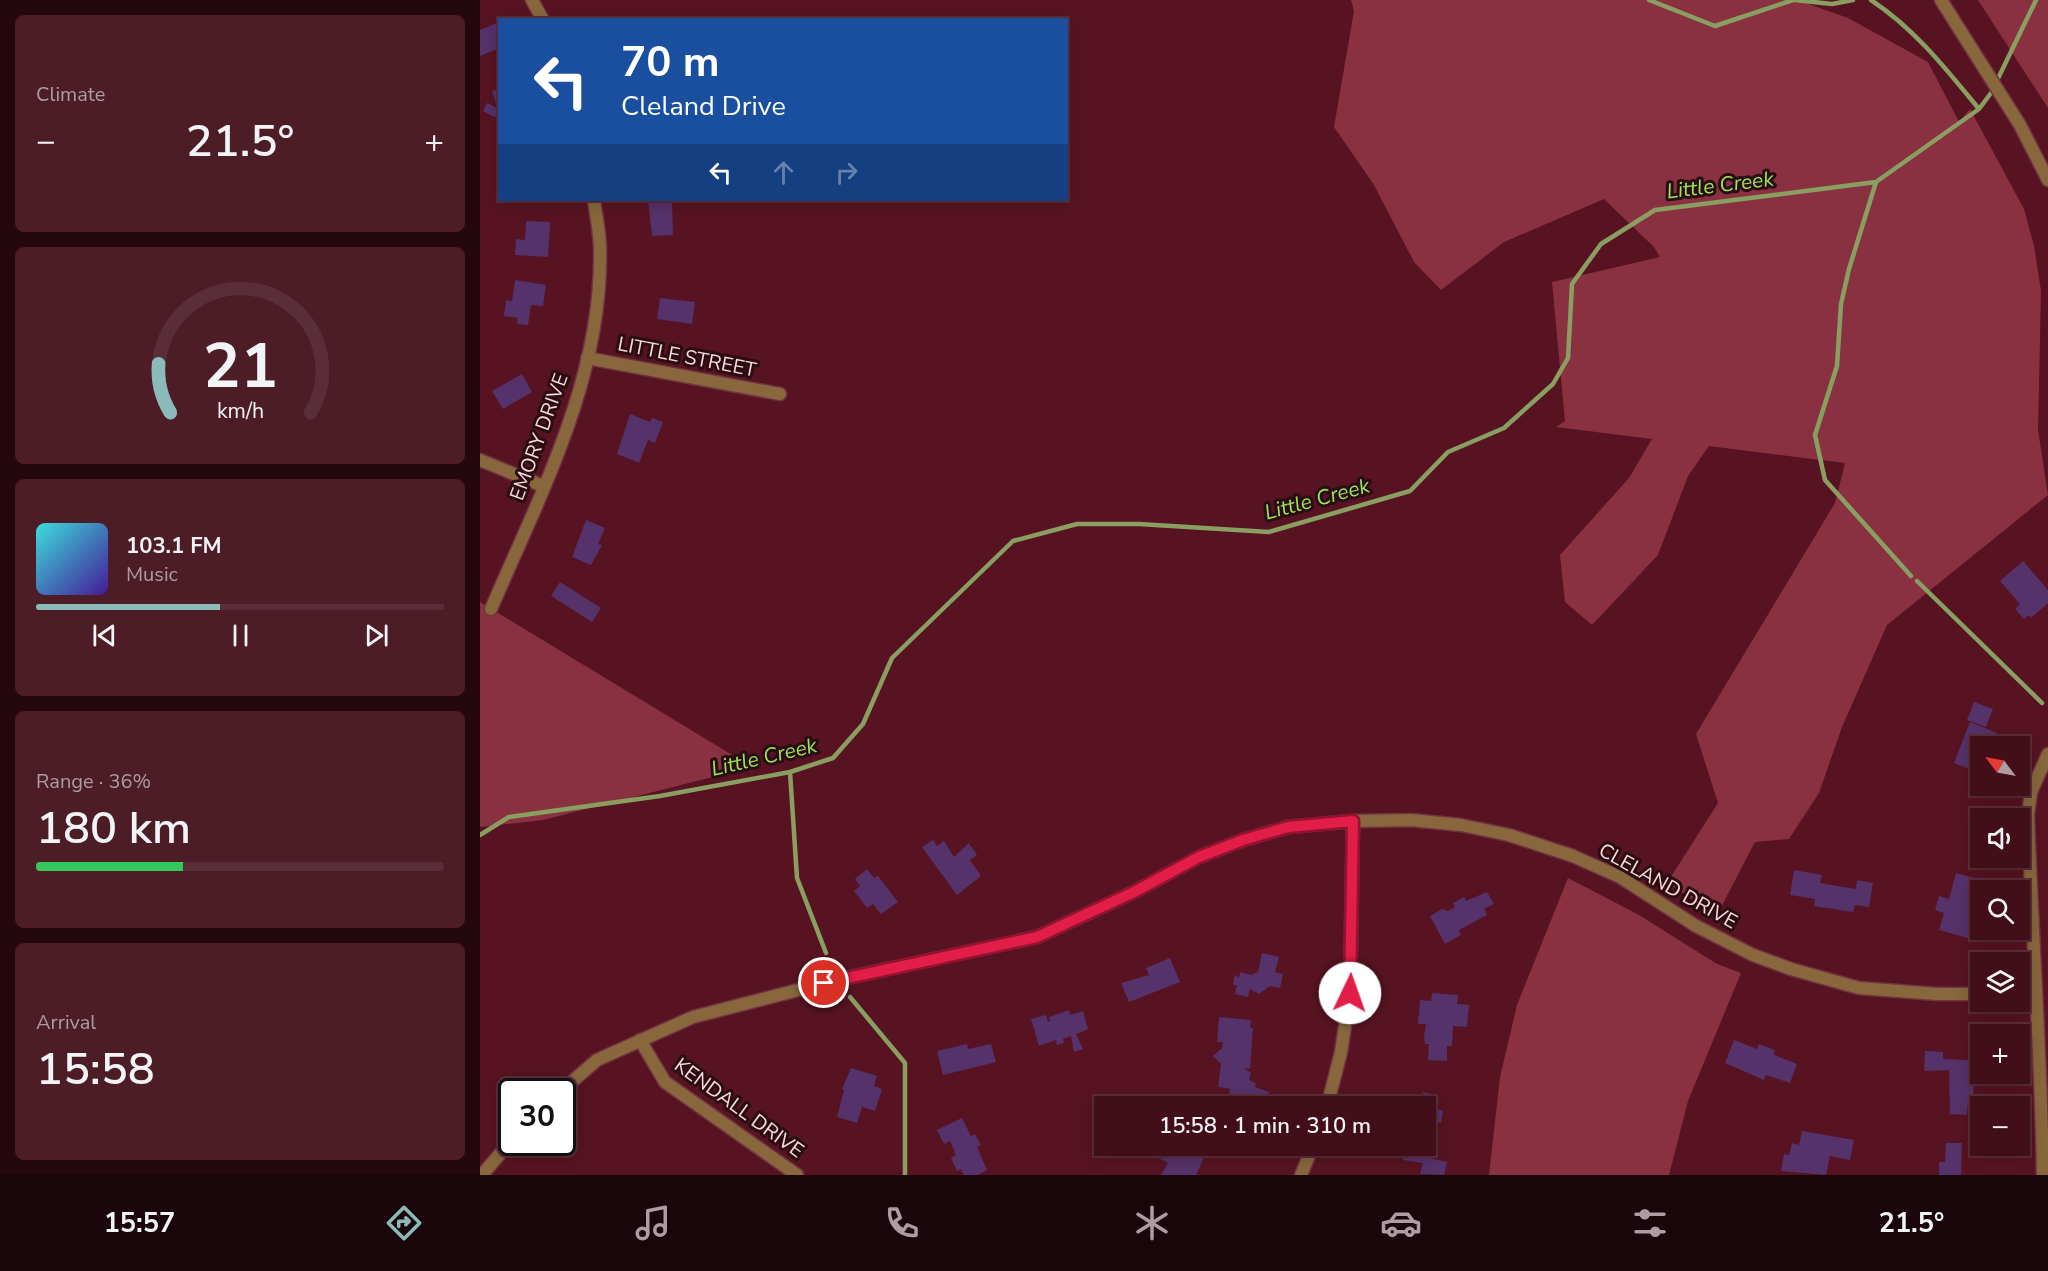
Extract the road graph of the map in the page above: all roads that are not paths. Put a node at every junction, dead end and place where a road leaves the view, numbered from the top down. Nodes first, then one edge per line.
1 (532, 0) edge
2 (1941, 0) edge
3 (542, 18) edge
4 (2048, 180) edge
5 (594, 201) edge
6 (587, 358) junction
7 (780, 394) dead end
8 (480, 460) edge
9 (543, 486) junction
10 (490, 609) dead end
11 (2048, 754) edge
12 (1353, 821) junction
13 (2030, 991) edge
14 (2034, 991) junction
15 (1970, 994) edge
16 (640, 1040) junction
17 (576, 1078) edge
18 (1330, 1096) edge
19 (498, 1156) edge
20 (1309, 1156) edge
21 (482, 1175) edge
22 (797, 1175) edge
23 (1301, 1175) edge
24 (2043, 1175) edge

1 - 3 street
2 - 4 street
5 - 6 street, EMORY DRIVE
6 - 7 street, LITTLE STREET
6 - 9 street, EMORY DRIVE
8 - 9 street
9 - 10 street, EMORY DRIVE
11 - 14 street
12 - 15 street, CLELAND DRIVE
12 - 16 street, CLELAND DRIVE
12 - 18 street
13 - 14 street
14 - 24 street
16 - 17 street, CLELAND DRIVE
16 - 22 street, KENDALL DRIVE
19 - 21 street
20 - 23 street

